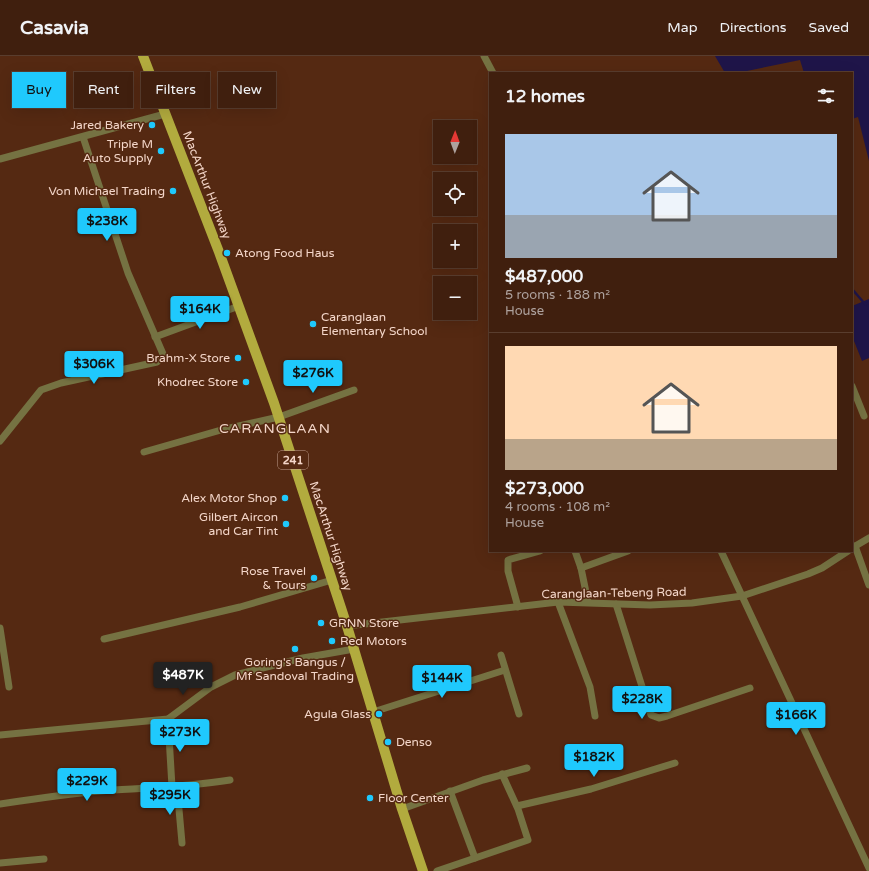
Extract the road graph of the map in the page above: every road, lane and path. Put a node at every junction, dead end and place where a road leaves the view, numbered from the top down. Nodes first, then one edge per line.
1 (143, 56) edge
2 (484, 56) edge
3 (492, 72) edge
4 (165, 114) junction
5 (83, 138) junction
6 (0, 159) edge
7 (239, 306) junction
8 (155, 337) junction
9 (853, 388) edge
10 (354, 390) dead end
11 (864, 416) dead end
12 (279, 417) junction
13 (0, 441) edge
14 (144, 452) dead end
15 (869, 538) edge
16 (853, 547) edge
17 (536, 552) edge
18 (575, 552) edge
19 (625, 552) edge
20 (721, 552) edge
21 (839, 554) edge
22 (581, 568) junction
23 (332, 580) junction
24 (869, 585) edge
25 (742, 596) junction
26 (558, 602) junction
27 (588, 602) junction
28 (616, 604) junction
29 (518, 607) junction
30 (348, 626) junction
31 (0, 628) edge
32 (104, 639) dead end
33 (354, 649) junction
34 (501, 655) dead end
35 (505, 670) junction
36 (10, 687) dead end
37 (750, 688) dead end
38 (373, 712) junction
39 (519, 714) dead end
40 (595, 716) dead end
41 (168, 719) junction
42 (0, 735) edge
43 (675, 763) dead end
44 (527, 768) dead end
45 (502, 774) junction
46 (230, 780) dead end
47 (174, 787) junction
48 (450, 791) junction
49 (0, 804) edge
50 (517, 806) junction
51 (402, 809) junction
52 (182, 843) dead end
53 (475, 858) junction
54 (44, 859) dead end
55 (0, 862) edge
56 (869, 868) edge
57 (423, 871) edge
58 (437, 871) edge

1 - 4 main road, MacArthur Highway / 241
2 - 3 street
4 - 5 street
4 - 7 main road, MacArthur Highway / 241
5 - 6 street
5 - 8 street
7 - 8 street
7 - 12 main road, MacArthur Highway / 241
8 - 13 street
9 - 11 street
10 - 12 street
12 - 14 street
12 - 23 main road, MacArthur Highway / 241
15 - 16 street
16 - 24 street
17 - 29 street
18 - 22 street
19 - 22 street
20 - 25 street
21 - 25 street, Caranglaan-Tebeng Road
22 - 27 street
23 - 30 main road, MacArthur Highway / 241
23 - 32 street
25 - 28 street, Caranglaan-Tebeng Road
25 - 56 street
26 - 27 street, Caranglaan-Tebeng Road
26 - 29 street, Caranglaan-Tebeng Road
26 - 40 street
27 - 28 street, Caranglaan-Tebeng Road
28 - 37 street
29 - 30 street, Caranglaan-Tebeng Road
30 - 33 main road, MacArthur Highway / 241
31 - 36 street
33 - 38 main road, MacArthur Highway / 241
33 - 41 street
34 - 35 street
35 - 38 street
35 - 39 street
38 - 51 main road, MacArthur Highway / 241
41 - 42 street
41 - 47 street
43 - 50 street
44 - 45 street
45 - 48 street
45 - 50 street
46 - 47 street
47 - 49 street
47 - 52 street
48 - 51 street
48 - 53 street
50 - 53 street
51 - 57 main road, MacArthur Highway / 241
53 - 58 street
54 - 55 street

